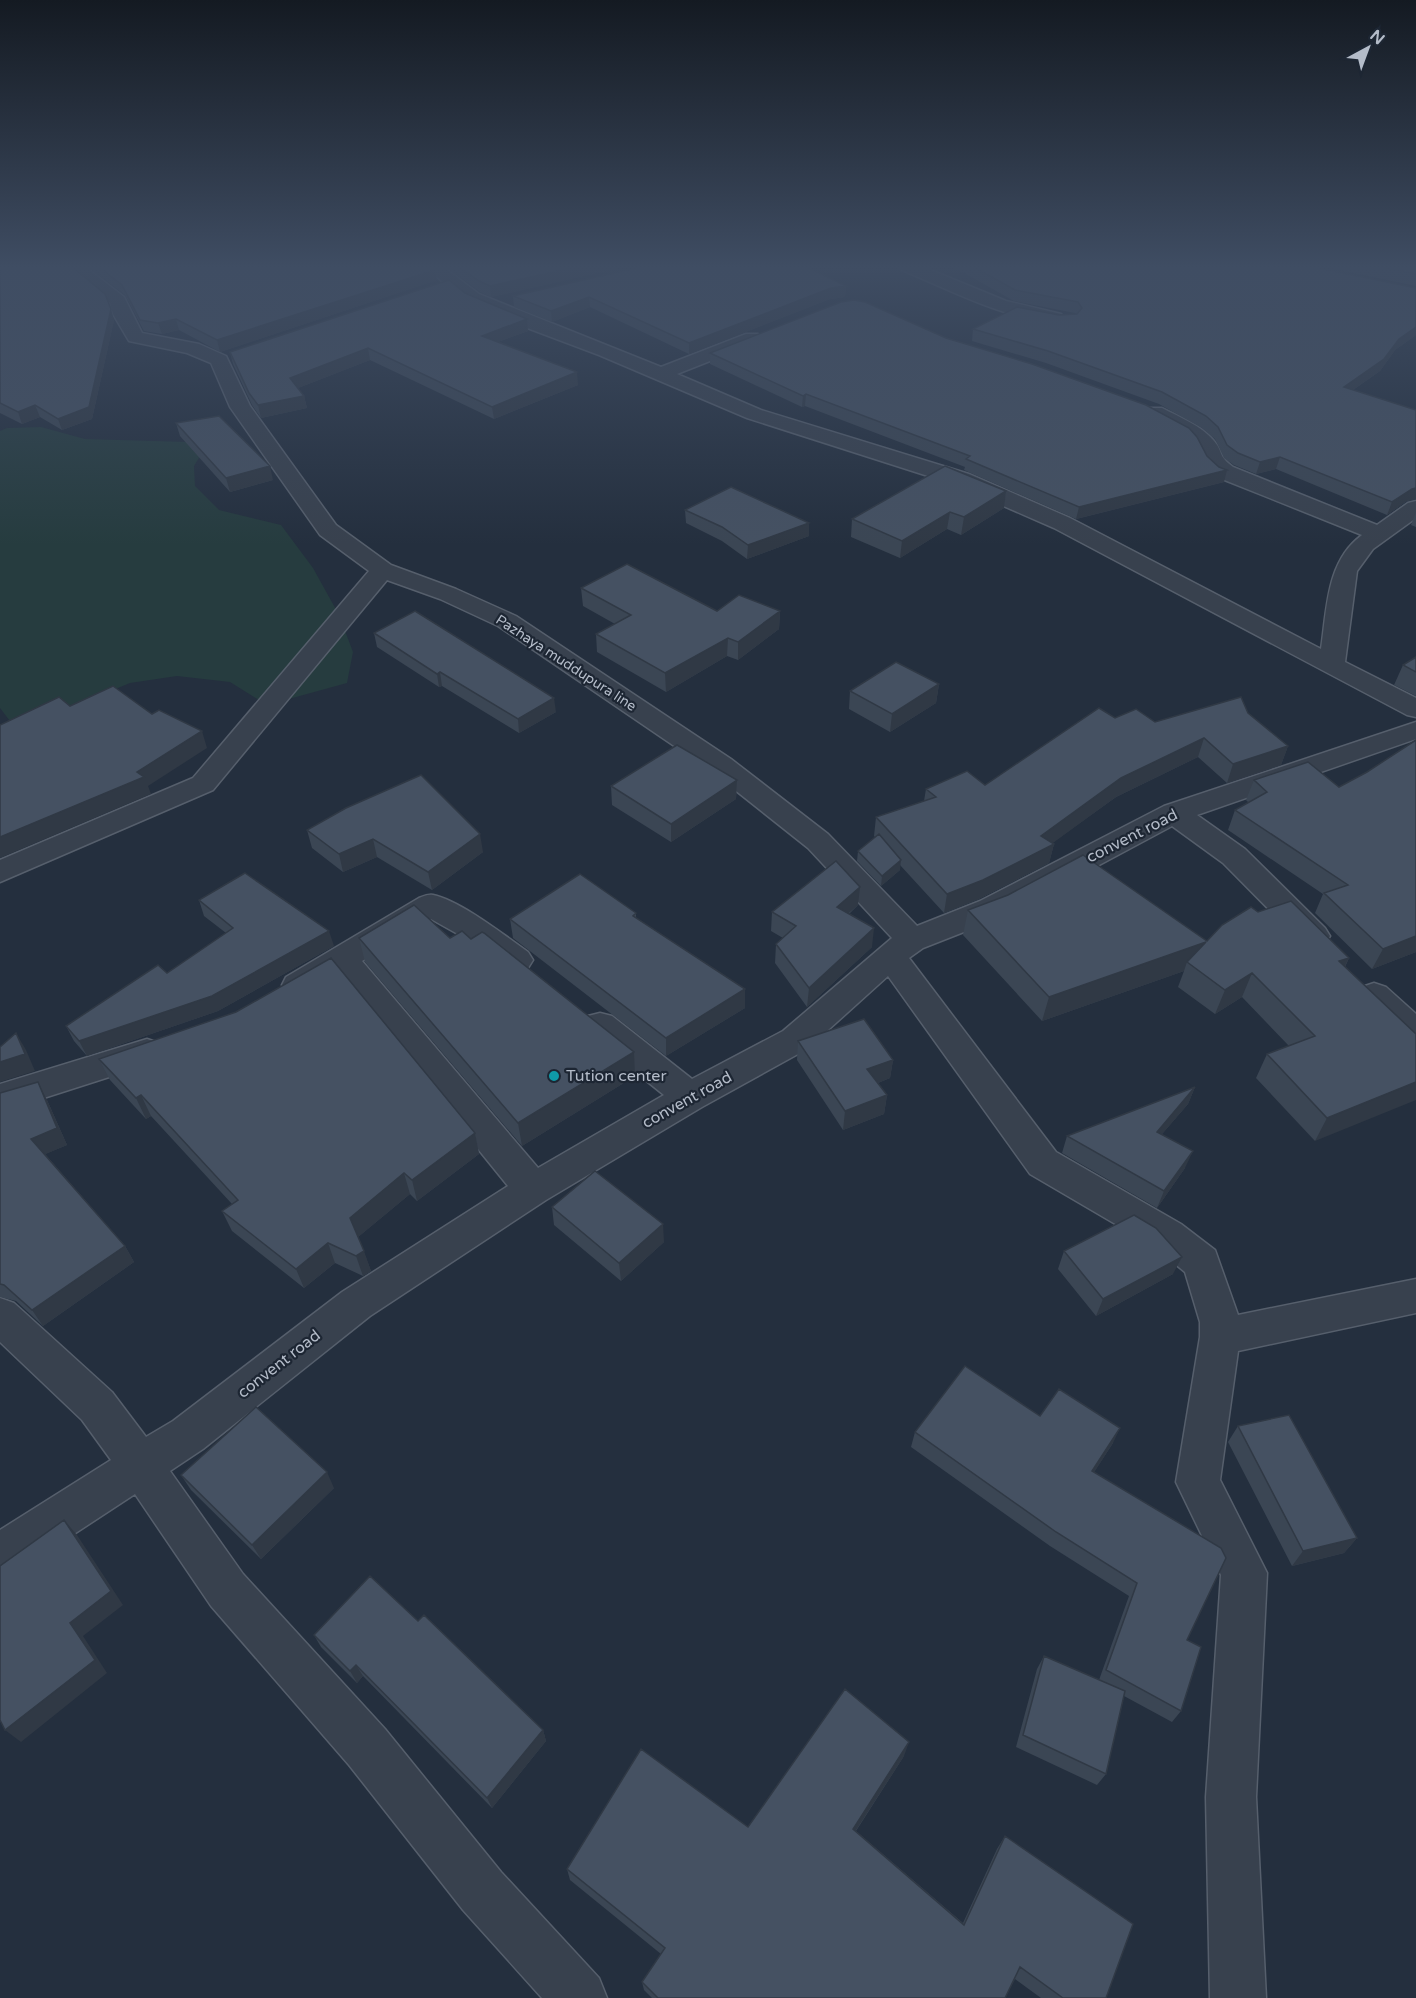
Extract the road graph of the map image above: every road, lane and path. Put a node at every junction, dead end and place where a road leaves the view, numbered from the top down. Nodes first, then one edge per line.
1 (230, 359) edge
2 (626, 359) edge
3 (699, 359) edge
4 (661, 374) junction
5 (1141, 406) edge
6 (1416, 508) edge
7 (1379, 534) junction
8 (383, 570) junction
9 (1332, 664) junction
10 (1416, 709) edge
11 (1416, 730) edge
12 (1173, 813) junction
13 (0, 872) edge
14 (901, 948) junction
15 (1333, 956) edge
16 (342, 958) junction
17 (536, 975) edge
18 (1357, 979) edge
19 (268, 1002) edge
20 (572, 1004) edge
21 (1416, 1034) edge
22 (180, 1040) edge
23 (690, 1096) junction
24 (0, 1098) edge
25 (533, 1189) junction
26 (1416, 1296) edge
27 (0, 1316) edge
28 (1220, 1337) junction
29 (140, 1464) junction
30 (0, 1556) edge
31 (579, 1998) edge
32 (1238, 1998) edge

1 - 8 street, Pazhaya muddupura line
2 - 4 street
3 - 4 street
4 - 9 street
5 - 7 street
6 - 7 street
7 - 9 street
8 - 13 street
8 - 14 street, Pazhaya muddupura line
9 - 10 street
11 - 12 street, convent road
12 - 14 street, convent road
12 - 15 street
14 - 23 street, convent road
14 - 28 street, Pazhaya muddupura line
16 - 17 street
16 - 19 street
16 - 25 street
18 - 21 street
20 - 23 street
22 - 24 street
23 - 25 street, convent road
25 - 29 street, convent road
26 - 28 street
27 - 29 street
28 - 32 street, Pazhaya muddupura line
29 - 30 street, convent road
29 - 31 street

